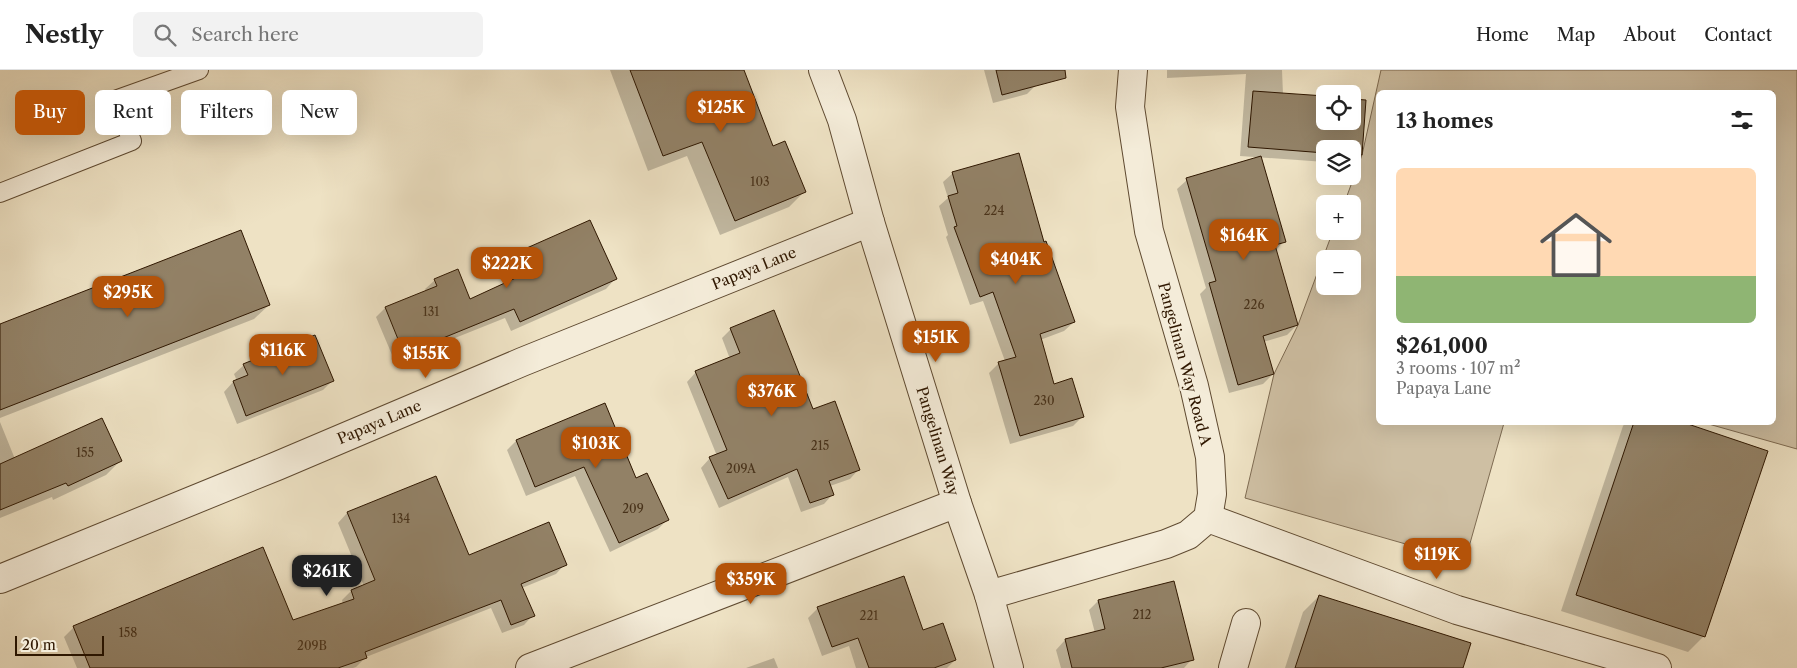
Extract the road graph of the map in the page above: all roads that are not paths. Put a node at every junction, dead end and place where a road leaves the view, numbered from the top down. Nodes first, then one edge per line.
1 (199, 70) edge
2 (823, 70) edge
3 (1133, 70) edge
4 (0, 193) edge
5 (870, 222) junction
6 (957, 503) junction
7 (1208, 518) junction
8 (0, 579) edge
9 (989, 594) junction
10 (1246, 623) dead end
11 (530, 668) edge
12 (1009, 668) edge
13 (1233, 668) edge
14 (1657, 668) edge

1 - 4 lane
2 - 5 street, Pangelinan Way
3 - 7 street, Pangelinan Way Road A
5 - 6 street, Pangelinan Way
5 - 8 street, Papaya Lane
6 - 9 street, Pangelinan Way
6 - 11 street
7 - 9 street
7 - 14 street
9 - 12 street, Pangelinan Way
10 - 13 street

